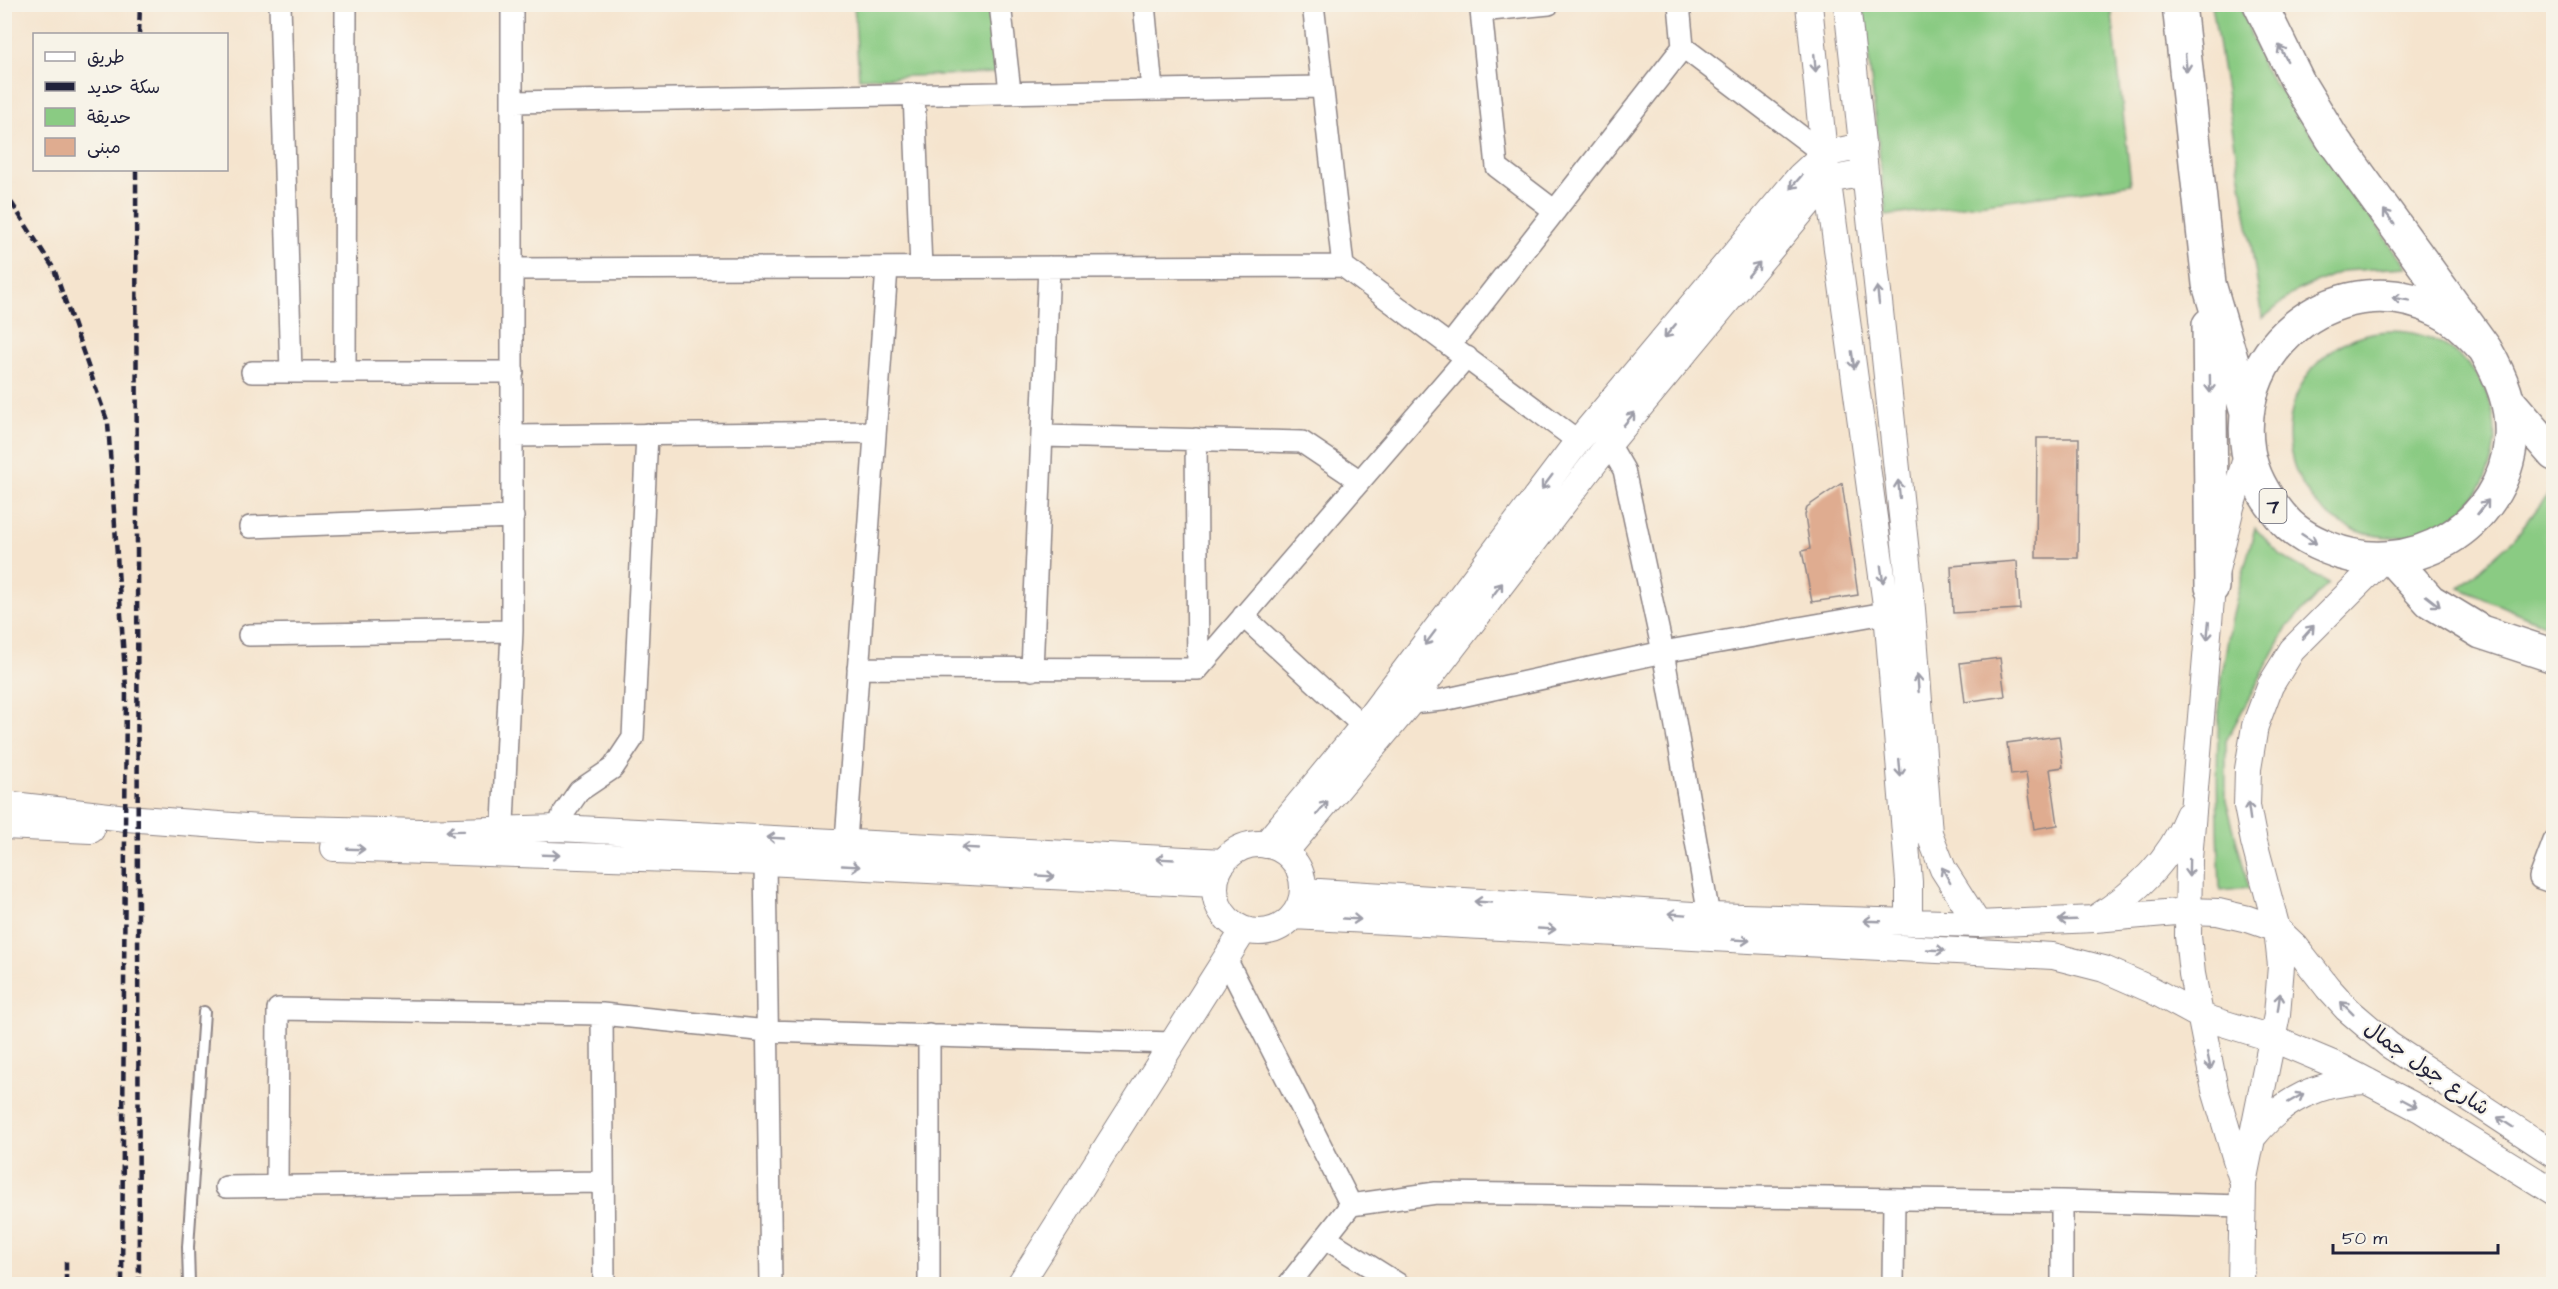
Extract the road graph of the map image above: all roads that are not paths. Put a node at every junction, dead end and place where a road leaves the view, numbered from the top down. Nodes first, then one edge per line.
1 (280, 4) edge
2 (346, 4) edge
3 (512, 4) edge
4 (1000, 4) edge
5 (1144, 4) edge
6 (1312, 4) edge
7 (1549, 4) edge
8 (1679, 4) edge
9 (1809, 4) edge
10 (1847, 4) edge
11 (2180, 4) edge
12 (2260, 4) edge
13 (1683, 47) junction
14 (1322, 87) junction
15 (1152, 90) junction
16 (1010, 91) junction
17 (914, 94) junction
18 (513, 102) junction
19 (1863, 146) junction
20 (1824, 154) junction
21 (1865, 173) junction
22 (1828, 180) junction
23 (1555, 211) junction
24 (1342, 266) junction
25 (1049, 267) junction
26 (887, 268) junction
27 (921, 268) junction
28 (514, 269) junction
29 (2209, 284) junction
30 (2485, 349) junction
31 (1459, 351) junction
32 (252, 372) dead end
33 (291, 372) junction
34 (345, 372) junction
35 (513, 372) junction
36 (2509, 402) junction
37 (2247, 413) junction
38 (875, 432) junction
39 (647, 434) junction
40 (513, 436) junction
41 (1042, 436) junction
42 (1196, 439) junction
43 (1578, 441) junction
44 (1609, 444) junction
45 (2248, 452) junction
46 (2553, 453) edge
47 (1360, 482) junction
48 (513, 517) junction
49 (250, 527) dead end
50 (2387, 559) junction
51 (2212, 587) junction
52 (1900, 611) junction
53 (1243, 616) junction
54 (512, 632) junction
55 (249, 635) dead end
56 (1663, 652) junction
57 (2553, 656) edge
58 (858, 668) junction
59 (1198, 669) junction
60 (1032, 670) junction
61 (1410, 703) junction
62 (1363, 726) junction
63 (2193, 801) junction
64 (4, 804) edge
65 (4, 826) edge
66 (558, 828) junction
67 (846, 841) junction
68 (2553, 841) edge
69 (502, 842) junction
70 (1275, 849) junction
71 (765, 862) junction
72 (1219, 873) junction
73 (2553, 883) edge
74 (1303, 891) junction
75 (2188, 911) junction
76 (1293, 916) junction
77 (1709, 916) junction
78 (2095, 919) junction
79 (1909, 922) junction
80 (1978, 924) junction
81 (2277, 929) junction
82 (1244, 930) junction
83 (1226, 959) junction
84 (204, 1012) dead end
85 (602, 1014) junction
86 (2200, 1016) junction
87 (767, 1030) junction
88 (929, 1035) junction
89 (2271, 1038) junction
90 (1173, 1043) junction
91 (2367, 1081) junction
92 (2253, 1137) junction
93 (2553, 1154) edge
94 (603, 1182) junction
95 (277, 1186) junction
96 (226, 1187) dead end
97 (2553, 1192) edge
98 (2243, 1195) junction
99 (1894, 1200) junction
100 (2062, 1202) junction
101 (1351, 1205) junction
102 (1325, 1238) junction
103 (189, 1284) edge
104 (604, 1284) edge
105 (771, 1284) edge
106 (929, 1284) edge
107 (1020, 1284) edge
108 (1289, 1284) edge
109 (1398, 1284) edge
110 (1893, 1284) edge
111 (2062, 1284) edge
112 (2241, 1284) edge

1 - 33 street
2 - 34 street
3 - 18 street
4 - 16 street
5 - 15 street
6 - 14 street
7 - 23 street
8 - 13 street
9 -> 20 street
10 - 19 street
11 -> 29 highway, 7
30 -> 12 highway, 7
13 - 20 street
13 - 23 street
14 - 15 street
14 - 24 street
15 - 16 street
16 - 17 street
17 - 18 street
17 - 27 street
18 - 28 street
19 - 20 street
19 - 21 street
20 - 22 street
20 -> 43 street
21 - 22 street
52 -> 21 street
44 -> 22 street
22 -> 52 street
23 - 31 street
24 - 25 street
24 - 31 street
25 - 27 street
25 - 41 street
26 - 27 street
26 - 28 street
26 - 38 street
28 - 35 street
29 - 37 highway, 7
29 -> 51 highway
30 - 36 highway, 7
30 -> 37 highway, 7
31 - 43 street
31 - 47 street
32 - 33 street
33 - 34 street
34 - 35 street
35 - 40 street
36 - 46 highway, 7
50 -> 36 highway, 7
37 - 45 highway, 7
38 - 39 street
38 - 58 street
39 - 40 street
39 - 66 street
40 - 48 street
41 - 42 street
41 - 60 street
42 - 47 street
42 - 59 street
43 -> 62 street
44 - 56 street
61 -> 44 street
45 -> 50 highway, 7
45 - 51 street
47 - 53 street
48 - 49 street
48 - 54 street
50 -> 57 highway
81 -> 50 street
51 -> 63 street
52 - 56 street
52 -> 79 street
80 -> 52 street
53 - 59 street
53 - 62 street
54 - 55 street
54 - 69 street
56 - 61 street
56 - 77 street
58 - 60 street
58 - 67 street
59 - 60 street
70 -> 61 street
62 - 70 street
63 -> 75 street
63 - 78 street
69 -> 64 street
65 -> 69 street
67 -> 66 street
66 - 69 street
72 -> 67 street
68 - 73 street
69 -> 71 street
70 - 72 street
70 - 74 street
71 -> 72 street
71 - 87 street
72 - 82 street
74 - 76 street
77 -> 74 street, شارع جول جمال
75 - 78 street, شارع جول جمال
75 - 81 street, شارع جول جمال
75 - 86 street
76 - 82 street
76 -> 86 street, شارع جول جمال
79 -> 77 street, شارع جول جمال
78 -> 80 street, شارع جول جمال
79 - 80 street, شارع جول جمال
89 -> 81 street
93 -> 81 street, شارع جول جمال
82 - 83 street
83 - 90 street
83 - 101 street
84 - 103 lane
85 - 87 street
85 - 94 street
85 - 95 street
86 - 89 street, شارع جول جمال
86 -> 98 street
87 - 88 street
87 - 105 street
88 - 90 street
88 - 106 street
89 - 91 street, شارع جول جمال
89 - 92 street
90 - 107 street
92 -> 91 street
91 -> 97 street, شارع جول جمال
92 - 98 street
94 - 95 street
94 - 104 street
95 - 96 street
98 - 100 street
98 - 112 street
99 - 100 street
99 - 101 street
99 - 110 street
100 - 111 street
101 - 102 street
102 - 108 street
102 - 109 street

